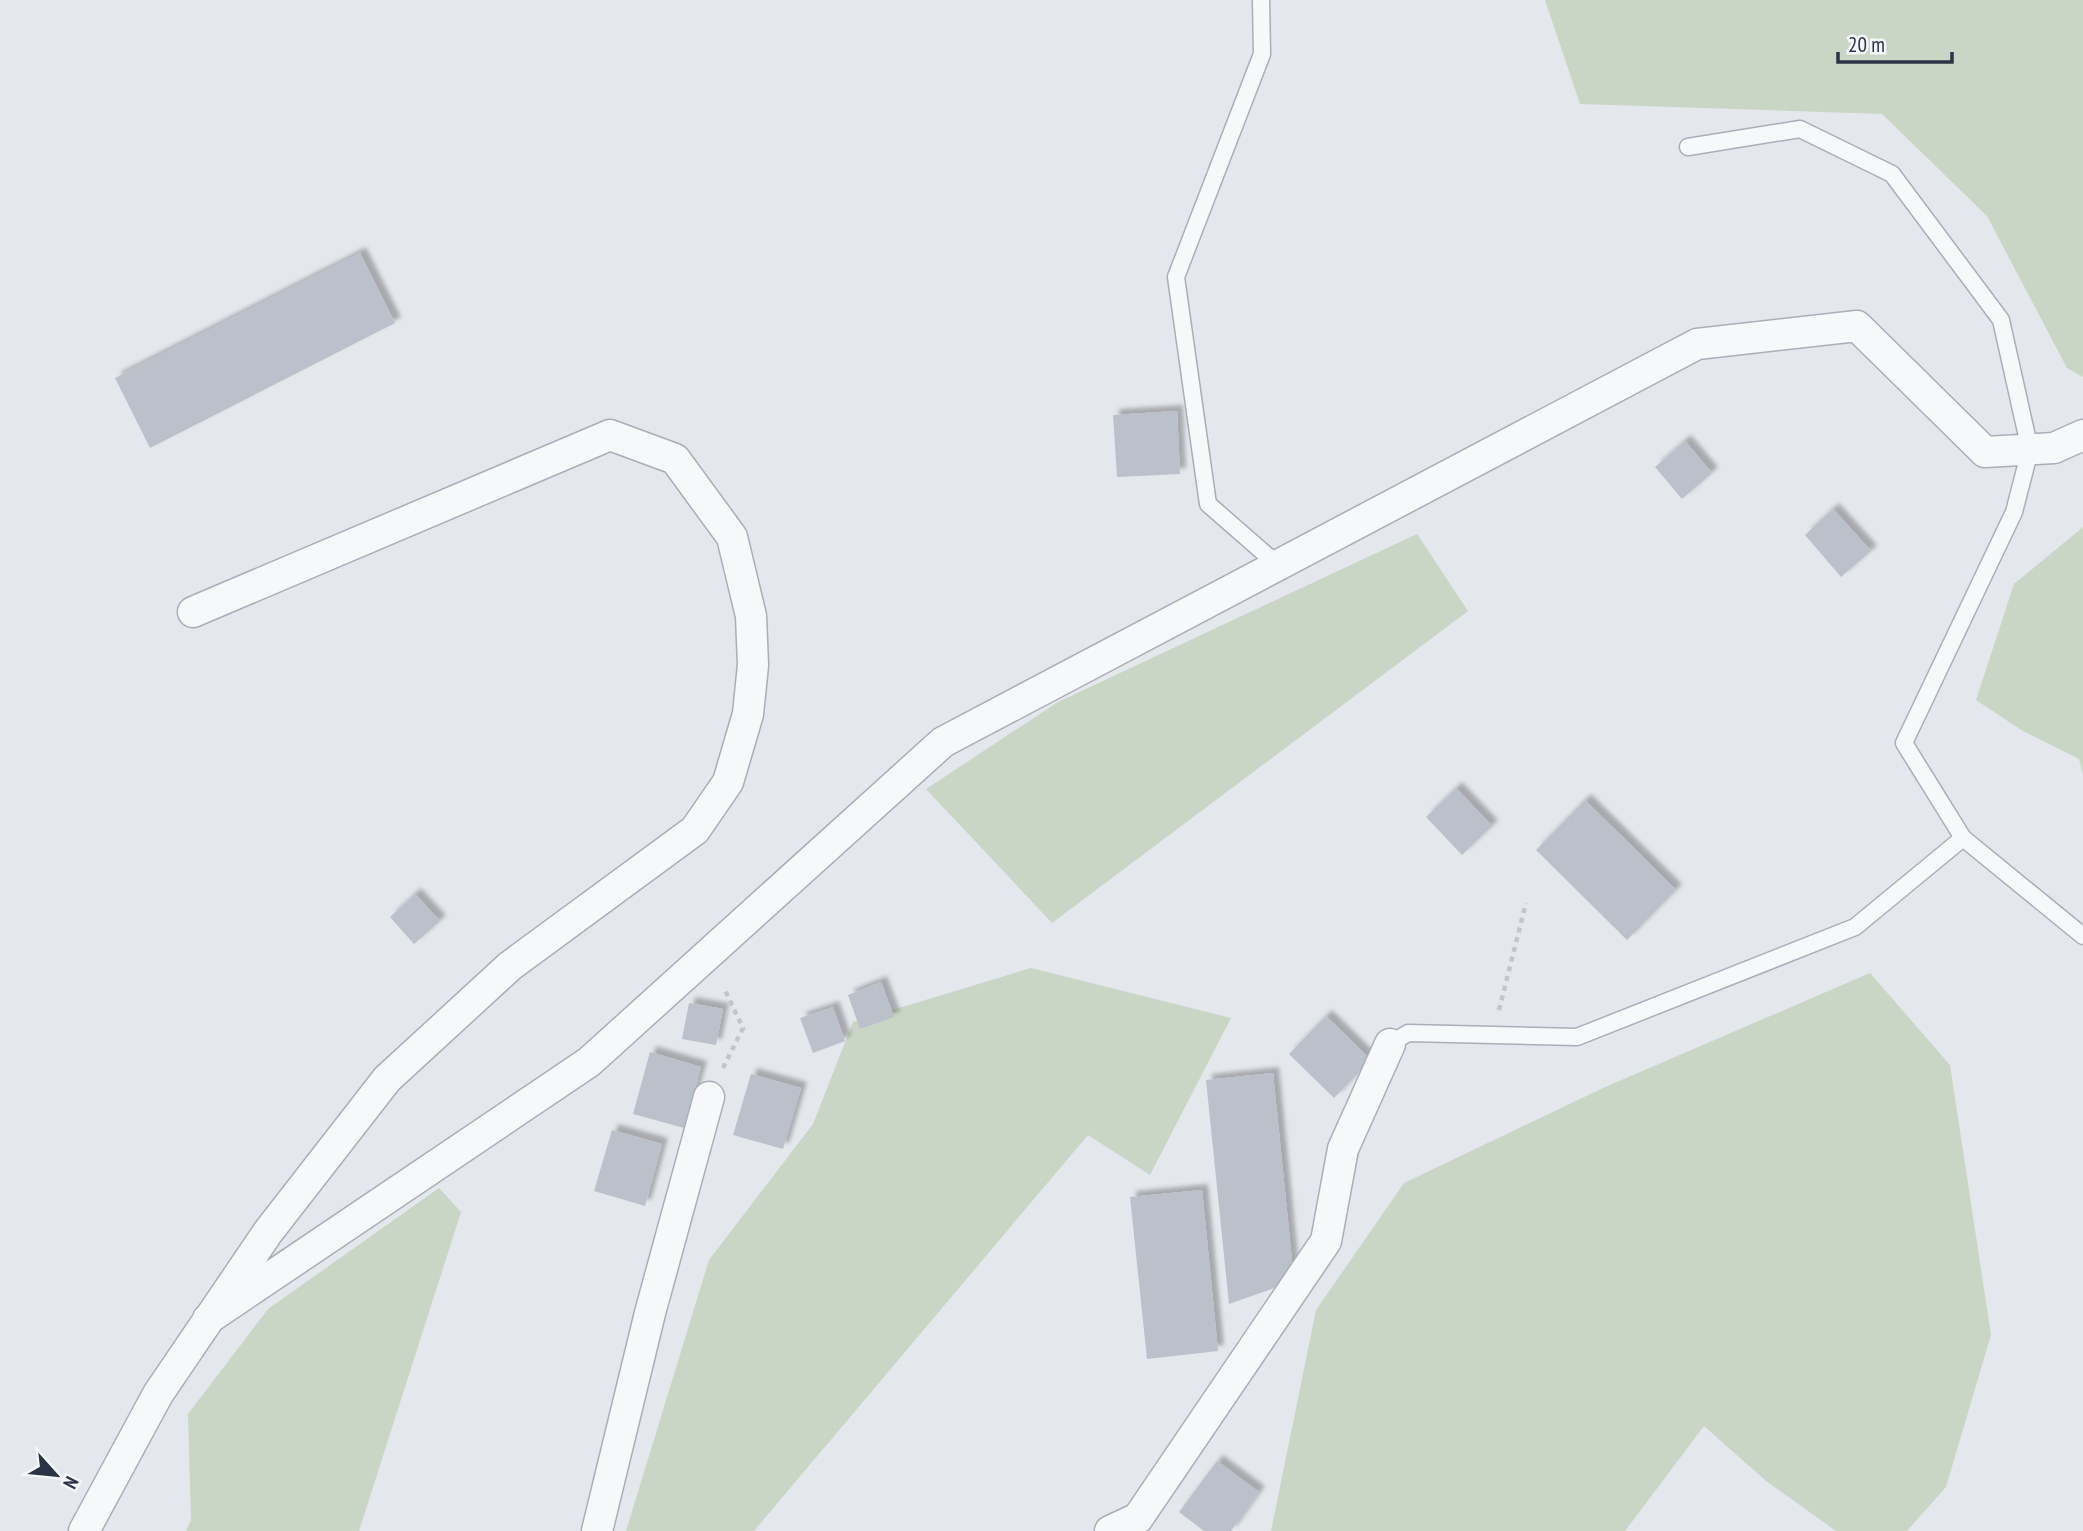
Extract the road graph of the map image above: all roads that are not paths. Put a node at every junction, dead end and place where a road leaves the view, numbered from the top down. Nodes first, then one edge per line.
1 (1261, 0) edge
2 (1688, 147) dead end
3 (2083, 435) edge
4 (2030, 450) junction
5 (1278, 565) junction
6 (193, 612) dead end
7 (1963, 838) junction
8 (2083, 936) edge
9 (1390, 1044) joint
10 (709, 1097) road end
11 (208, 1319) junction
12 (84, 1531) edge
13 (597, 1531) edge
14 (1110, 1531) edge

1 - 5 lane
2 - 4 lane
3 - 4 street
4 - 5 street
4 - 7 lane
5 - 11 street
6 - 11 street
7 - 8 lane
7 - 9 lane
9 - 14 street
10 - 13 street
11 - 12 street

